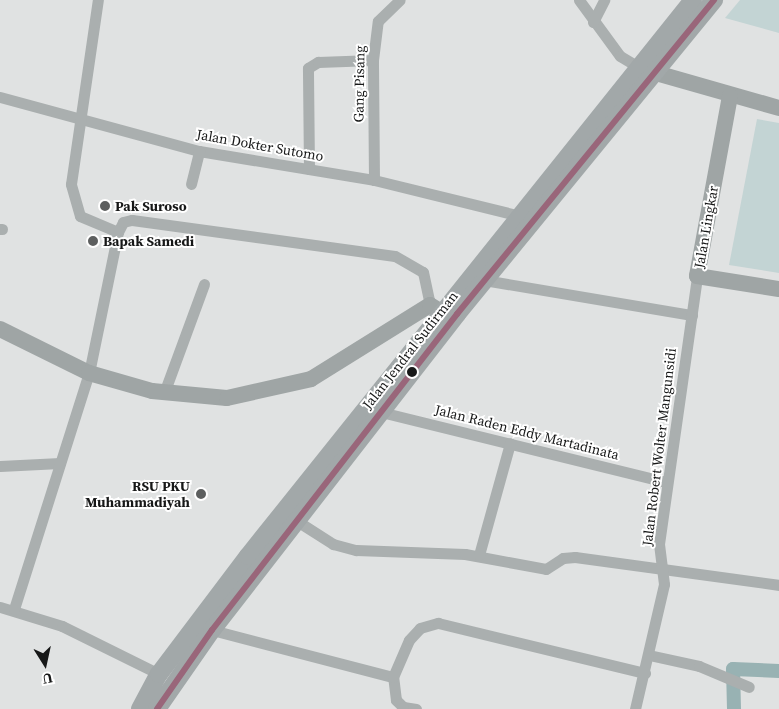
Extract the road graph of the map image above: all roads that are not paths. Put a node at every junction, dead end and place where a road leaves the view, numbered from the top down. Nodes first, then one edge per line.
1 (98, 0) edge
2 (400, 0) edge
3 (579, 0) edge
4 (604, 0) edge
5 (693, 0) edge
6 (714, 0) edge
7 (593, 22) junction
8 (373, 60) junction
9 (645, 70) junction
10 (730, 96) junction
11 (0, 97) edge
12 (779, 108) edge
13 (83, 121) junction
14 (198, 151) junction
15 (309, 169) junction
16 (374, 180) junction
17 (190, 184) dead end
18 (517, 215) junction
19 (118, 232) junction
20 (697, 276) junction
21 (484, 280) junction
22 (204, 284) dead end
23 (779, 289) edge
24 (436, 309) junction
25 (692, 315) junction
26 (0, 329) edge
27 (89, 373) junction
28 (164, 393) junction
29 (381, 412) junction
30 (510, 443) junction
31 (60, 463) junction
32 (0, 466) edge
33 (667, 482) junction
34 (297, 521) junction
35 (479, 555) junction
36 (254, 561) junction
37 (664, 566) junction
38 (779, 585) edge
39 (0, 607) edge
40 (14, 609) junction
41 (212, 630) junction
42 (649, 655) junction
43 (645, 673) junction
44 (159, 674) junction
45 (393, 676) junction
46 (747, 684) dead end
47 (140, 709) edge
48 (157, 709) edge
49 (416, 709) edge
50 (635, 709) edge

1 - 13 street
2 - 8 street, Gang Pisang
3 - 7 street
4 - 7 street
5 - 9 main road, Jalan Jendral Sudirman
6 - 9 main road, Jalan Jendral Sudirman
7 - 9 street
8 - 15 street
8 - 16 street, Gang Pisang
9 - 10 main road
9 - 18 main road, Jalan Jendral Sudirman
9 - 21 main road, Jalan Jendral Sudirman
10 - 12 main road
10 - 20 main road, Jalan Lingkar
11 - 13 street, Jalan Dokter Sutomo
13 - 14 street, Jalan Dokter Sutomo
13 - 19 street
14 - 15 street, Jalan Dokter Sutomo
14 - 17 street
15 - 16 street, Jalan Dokter Sutomo
16 - 18 street, Jalan Dokter Sutomo
18 - 24 main road, Jalan Jendral Sudirman
19 - 24 street
19 - 27 street
20 - 23 main road, Jalan Lingkar
20 - 25 street, Jalan Robert Wolter Mangunsidi
21 - 25 street
21 - 29 main road, Jalan Jendral Sudirman
22 - 28 street
24 - 28 main road
24 - 36 main road, Jalan Jendral Sudirman
25 - 33 street, Jalan Robert Wolter Mangunsidi
26 - 27 main road
27 - 28 main road
27 - 31 street
29 - 30 street, Jalan Raden Eddy Martadinata
29 - 34 main road, Jalan Jendral Sudirman
30 - 33 street, Jalan Raden Eddy Martadinata
30 - 35 street
31 - 32 street
31 - 40 street
33 - 37 street, Jalan Robert Wolter Mangunsidi
34 - 35 street
34 - 36 main road, Jalan Jendral Sudirman
35 - 37 street
36 - 41 main road, Jalan Jendral Sudirman
36 - 44 main road, Jalan Jendral Sudirman
37 - 38 street
37 - 42 street, Jalan Robert Wolter Mangunsidi
39 - 40 street
40 - 44 street
41 - 45 street
41 - 48 main road, Jalan Jendral Sudirman
42 - 43 street, Jalan Robert Wolter Mangunsidi
42 - 46 street
43 - 45 street
43 - 50 street, Jalan Robert Wolter Mangunsidi
44 - 47 main road, Jalan Jendral Sudirman
45 - 49 street

